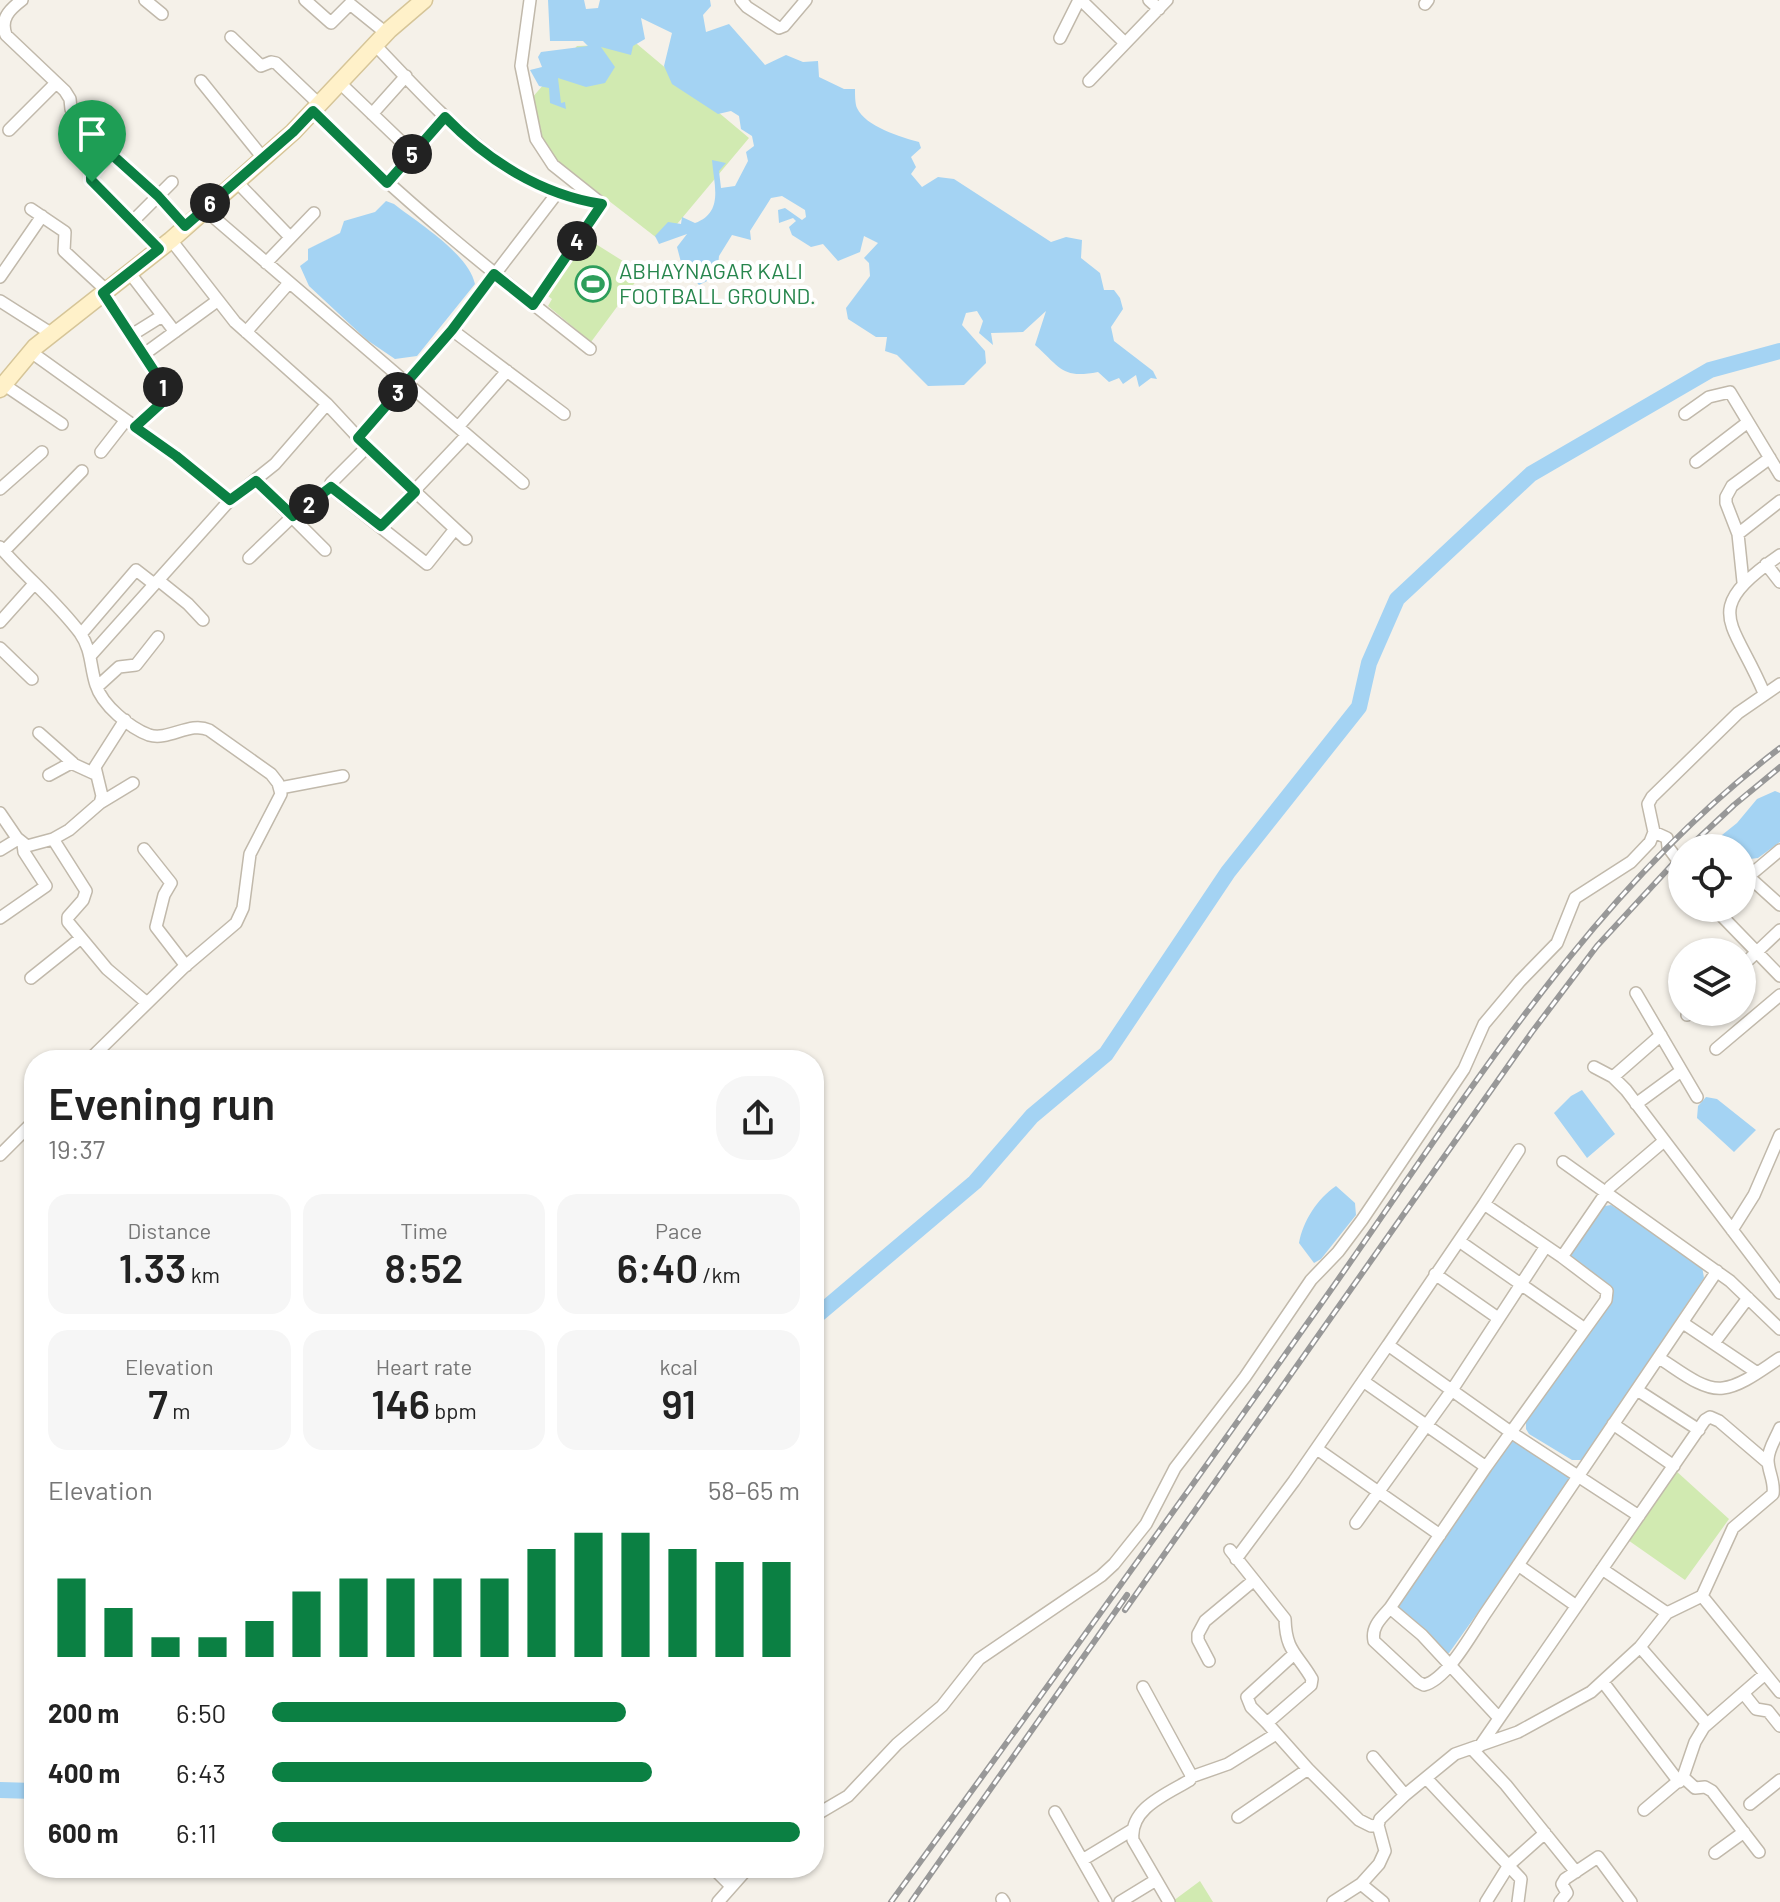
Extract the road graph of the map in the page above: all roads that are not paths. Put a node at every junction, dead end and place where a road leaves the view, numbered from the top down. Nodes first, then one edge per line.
1 (145, 0) edge
2 (305, 0) edge
3 (424, 0) edge
4 (530, 0) edge
5 (741, 0) edge
6 (806, 0) edge
7 (1080, 0) edge
8 (20, 1) edge
9 (1158, 3) edge
10 (162, 14) dead end
11 (4, 15) edge
12 (2, 30) edge
13 (231, 37) dead end
14 (1060, 38) dead end
15 (380, 39) junction
16 (1125, 43) junction
17 (406, 76) junction
18 (201, 81) dead end
19 (1089, 81) dead end
20 (56, 83) junction
21 (340, 83) junction
22 (316, 108) junction
23 (372, 114) junction
24 (445, 117) junction
25 (9, 130) dead end
26 (109, 152) junction
27 (413, 153) junction
28 (263, 158) junction
29 (236, 181) junction
30 (172, 182) dead end
31 (387, 183) junction
32 (558, 192) junction
33 (158, 196) junction
34 (604, 204) junction
35 (204, 209) junction
36 (314, 213) dead end
37 (133, 221) junction
38 (185, 226) junction
39 (290, 237) junction
40 (165, 244) junction
41 (266, 263) junction
42 (129, 272) junction
43 (494, 274) junction
44 (0, 277) edge
45 (289, 283) junction
46 (104, 291) junction
47 (0, 301) edge
48 (217, 301) junction
49 (533, 305) junction
50 (162, 316) junction
51 (452, 330) junction
52 (175, 332) junction
53 (246, 332) junction
54 (52, 334) junction
55 (130, 336) junction
56 (590, 349) dead end
57 (31, 352) junction
58 (143, 355) junction
59 (507, 371) junction
60 (406, 382) junction
61 (2, 386) edge
62 (327, 404) junction
63 (564, 414) dead end
64 (1685, 414) dead end
65 (1748, 422) junction
66 (130, 423) junction
67 (62, 424) dead end
68 (463, 431) junction
69 (358, 438) junction
70 (367, 447) junction
71 (42, 452) dead end
72 (101, 452) dead end
73 (1770, 458) junction
74 (1696, 462) dead end
75 (82, 471) dead end
76 (1780, 475) edge
77 (256, 481) junction
78 (523, 483) dead end
79 (331, 487) junction
80 (0, 489) edge
81 (415, 492) junction
82 (230, 500) junction
83 (1780, 501) edge
84 (293, 516) junction
85 (381, 526) junction
86 (455, 529) junction
87 (1738, 534) junction
88 (466, 539) dead end
89 (2, 549) edge
90 (325, 550) dead end
91 (1780, 555) edge
92 (249, 558) dead end
93 (1766, 564) junction
94 (156, 582) junction
95 (1743, 582) junction
96 (1780, 582) edge
97 (34, 584) junction
98 (203, 620) dead end
99 (0, 622) edge
100 (81, 634) junction
101 (158, 637) dead end
102 (0, 648) edge
103 (91, 655) junction
104 (32, 679) dead end
105 (1780, 684) edge
106 (97, 687) junction
107 (1764, 693) junction
108 (125, 720) junction
109 (39, 733) dead end
110 (73, 763) junction
111 (95, 774) junction
112 (49, 775) dead end
113 (343, 776) dead end
114 (133, 783) dead end
115 (280, 788) junction
116 (100, 803) junction
117 (0, 813) edge
118 (1654, 832) junction
119 (53, 839) junction
120 (20, 841) junction
121 (1668, 847) edge
122 (144, 849) dead end
123 (0, 850) edge
124 (1780, 850) edge
125 (1756, 870) edge
126 (1756, 887) edge
127 (1780, 905) edge
128 (0, 918) edge
129 (1728, 922) edge
130 (1780, 930) edge
131 (81, 938) junction
132 (1758, 951) junction
133 (186, 966) junction
134 (1780, 976) edge
135 (31, 978) dead end
136 (1636, 993) dead end
137 (1780, 995) edge
138 (147, 1003) junction
139 (1661, 1035) junction
140 (1716, 1049) dead end
141 (99, 1050) edge
142 (1594, 1067) dead end
143 (1681, 1071) junction
144 (1613, 1077) junction
145 (1697, 1097) dead end
146 (1636, 1104) junction
147 (24, 1131) edge
148 (1780, 1135) edge
149 (1664, 1141) junction
150 (1519, 1150) dead end
151 (0, 1155) edge
152 (1563, 1162) dead end
153 (1605, 1193) junction
154 (1484, 1204) junction
155 (1732, 1230) junction
156 (1459, 1241) junction
157 (1546, 1246) junction
158 (1562, 1257) junction
159 (1717, 1271) junction
160 (1435, 1274) junction
161 (1521, 1284) junction
162 (1780, 1293) edge
163 (1748, 1298) junction
164 (1498, 1318) junction
165 (1683, 1323) junction
166 (1585, 1329) junction
167 (1780, 1329) edge
168 (1714, 1343) junction
169 (1388, 1345) junction
170 (1659, 1358) junction
171 (1780, 1358) edge
172 (1756, 1372) junction
173 (1363, 1381) junction
174 (1452, 1390) junction
175 (1637, 1390) junction
176 (1613, 1424) junction
177 (1427, 1425) junction
178 (1780, 1428) edge
179 (1699, 1430) junction
180 (1512, 1433) junction
181 (1317, 1449) junction
182 (1767, 1462) junction
183 (1674, 1466) junction
184 (1486, 1467) junction
185 (1578, 1475) junction
186 (1379, 1491) junction
187 (1639, 1516) junction
188 (1356, 1523) dead end
189 (1440, 1535) junction
190 (1518, 1565) junction
191 (1602, 1569) junction
192 (1253, 1581) junction
193 (1702, 1596) junction
194 (1575, 1605) junction
195 (1390, 1608) junction
196 (1667, 1613) junction
197 (1640, 1647) junction
198 (1293, 1655) junction
199 (1209, 1661) dead end
200 (1450, 1665) junction
201 (1765, 1674) junction
202 (1603, 1682) junction
203 (1143, 1687) dead end
204 (1779, 1687) edge
205 (1744, 1694) junction
206 (1499, 1718) junction
207 (1267, 1723) junction
208 (1707, 1724) junction
209 (1780, 1726) edge
210 (1276, 1734) junction
211 (1476, 1748) junction
212 (1373, 1757) dead end
213 (1308, 1769) junction
214 (1191, 1777) junction
215 (1426, 1778) junction
216 (1681, 1780) junction
217 (1780, 1780) edge
218 (1405, 1795) junction
219 (1750, 1804) dead end
220 (824, 1810) edge
221 (1644, 1810) dead end
222 (1055, 1812) dead end
223 (1238, 1817) dead end
224 (1378, 1825) junction
225 (1132, 1830) junction
226 (1744, 1832) junction
227 (1545, 1833) junction
228 (1759, 1852) dead end
229 (1715, 1853) dead end
230 (1084, 1859) junction
231 (1509, 1865) junction
232 (1576, 1872) junction
233 (723, 1878) edge
234 (739, 1878) edge
235 (1156, 1880) junction
236 (1361, 1884) junction
237 (731, 1886) junction
238 (718, 1902) edge
239 (1106, 1902) edge
240 (1120, 1902) edge
241 (1169, 1902) edge
242 (1333, 1902) edge
243 (1383, 1902) edge
244 (1486, 1902) edge
245 (1518, 1902) edge
246 (1560, 1902) edge
247 (1631, 1902) edge

1 - 10 street
2 - 15 street
3 - 15 main road
4 - 34 street
5 - 6 street
7 - 14 street
7 - 16 street
8 - 11 street
9 - 16 street
11 - 12 street
12 - 20 street
13 - 22 street
15 - 17 street
15 - 21 main road
16 - 19 street
17 - 23 street
17 - 24 street
18 - 28 street
20 - 25 street
20 - 26 street
21 - 22 main road
21 - 23 street
22 - 28 main road
22 - 31 street
23 - 27 street
24 - 27 street
24 - 32 street
26 - 33 street
26 - 37 street
27 - 31 street
28 - 29 main road
29 - 35 main road
29 - 39 street
30 - 33 street
31 - 43 street
32 - 34 street
32 - 43 street
33 - 37 street
33 - 38 street
34 - 49 street
35 - 38 main road
35 - 41 street
36 - 39 street
37 - 40 street
38 - 40 main road
39 - 41 street
40 - 42 main road
40 - 48 street
41 - 45 street
42 - 46 main road
42 - 50 street
43 - 49 street
43 - 51 street
44 - 46 street
45 - 53 street
45 - 60 street
46 - 54 main road
46 - 55 street
47 - 54 street
48 - 52 street
48 - 53 street
49 - 56 street
50 - 52 street
50 - 55 street
51 - 59 street
51 - 60 street
52 - 58 street
53 - 62 street
54 - 57 main road
55 - 58 street
57 - 61 main road
57 - 66 street
58 - 66 street
59 - 63 street
59 - 68 street
60 - 68 street
60 - 69 street
61 - 67 street
62 - 69 street
62 - 77 street
64 - 65 street
65 - 73 street
65 - 74 street
66 - 72 street
66 - 82 street
68 - 78 street
68 - 81 street
69 - 70 street
70 - 79 street
70 - 81 street
71 - 80 street
73 - 76 street
73 - 87 street
75 - 89 street
77 - 82 street
77 - 84 street
79 - 84 street
79 - 85 street
81 - 85 street
81 - 86 street
82 - 94 street
83 - 87 street
84 - 90 street
84 - 92 street
85 - 86 street
86 - 88 street
87 - 95 street
89 - 97 street
91 - 93 street
93 - 95 street
93 - 96 street
94 - 98 street
94 - 100 street
94 - 103 street
95 - 107 street
97 - 99 street
97 - 100 street
100 - 103 street
101 - 106 street
102 - 104 street
103 - 106 street
105 - 107 street
106 - 108 street
107 - 118 street
108 - 111 street
108 - 115 street
109 - 110 street
110 - 111 street
110 - 112 street
111 - 116 street
113 - 115 street
114 - 116 street
115 - 133 street
116 - 119 street
117 - 120 street
118 - 121 street
118 - 220 street
119 - 120 street
119 - 131 street
120 - 123 street
120 - 128 street
122 - 133 street
124 - 125 street
126 - 127 street
129 - 132 street
130 - 132 street
131 - 135 street
131 - 138 street
132 - 134 street
133 - 138 street
136 - 139 street
137 - 140 street
138 - 141 street
139 - 143 street
139 - 144 street
142 - 144 street
143 - 145 street
143 - 146 street
144 - 146 street
146 - 149 street
147 - 151 street
148 - 155 street
149 - 153 street
149 - 155 street
150 - 154 street
152 - 153 street
153 - 158 street
153 - 159 street
154 - 156 street
154 - 157 street
155 - 162 street
156 - 160 street
156 - 161 street
157 - 158 street
157 - 161 street
158 - 166 street
159 - 163 street
159 - 165 street
160 - 164 street
160 - 169 street
161 - 164 street
161 - 166 street
163 - 167 street
163 - 168 street
164 - 174 street
165 - 168 street
165 - 170 street
166 - 180 street
168 - 172 street
169 - 173 street
169 - 174 street
170 - 172 street
170 - 175 street
171 - 172 street
173 - 177 street
173 - 181 street
174 - 177 street
174 - 180 street
175 - 176 street
175 - 179 street
176 - 183 street
176 - 185 street
177 - 184 street
177 - 186 street
178 - 182 street
179 - 182 street
179 - 183 street
180 - 184 street
180 - 185 street
181 - 186 street
181 - 192 street
182 - 193 street
183 - 187 street
184 - 189 street
185 - 187 street
185 - 190 street
186 - 188 street
186 - 189 street
187 - 191 street
189 - 195 street
190 - 194 street
190 - 200 street
191 - 194 street
191 - 196 street
192 - 198 street
192 - 199 street
193 - 196 street
193 - 201 street
194 - 206 street
195 - 200 street
195 - 200 street
196 - 197 street
197 - 202 street
197 - 208 street
198 - 207 street
198 - 207 street
200 - 206 street
201 - 204 street
201 - 205 street
202 - 211 street
202 - 216 street
203 - 214 street
205 - 208 street
205 - 209 street
206 - 211 street
207 - 210 street
208 - 216 street
210 - 213 street
210 - 214 street
211 - 215 street
211 - 227 street
212 - 218 street
213 - 223 street
213 - 224 street
214 - 225 street
215 - 218 street
215 - 231 street
216 - 221 street
216 - 226 street
217 - 219 street
218 - 224 street
222 - 230 street
224 - 236 street
225 - 230 street
225 - 235 street
226 - 228 street
226 - 229 street
227 - 231 street
227 - 232 street
230 - 239 street
231 - 244 street
231 - 245 street
232 - 246 street
232 - 247 street
233 - 237 street
234 - 237 street
235 - 240 street
235 - 241 street
236 - 242 street
236 - 243 street
237 - 238 street

